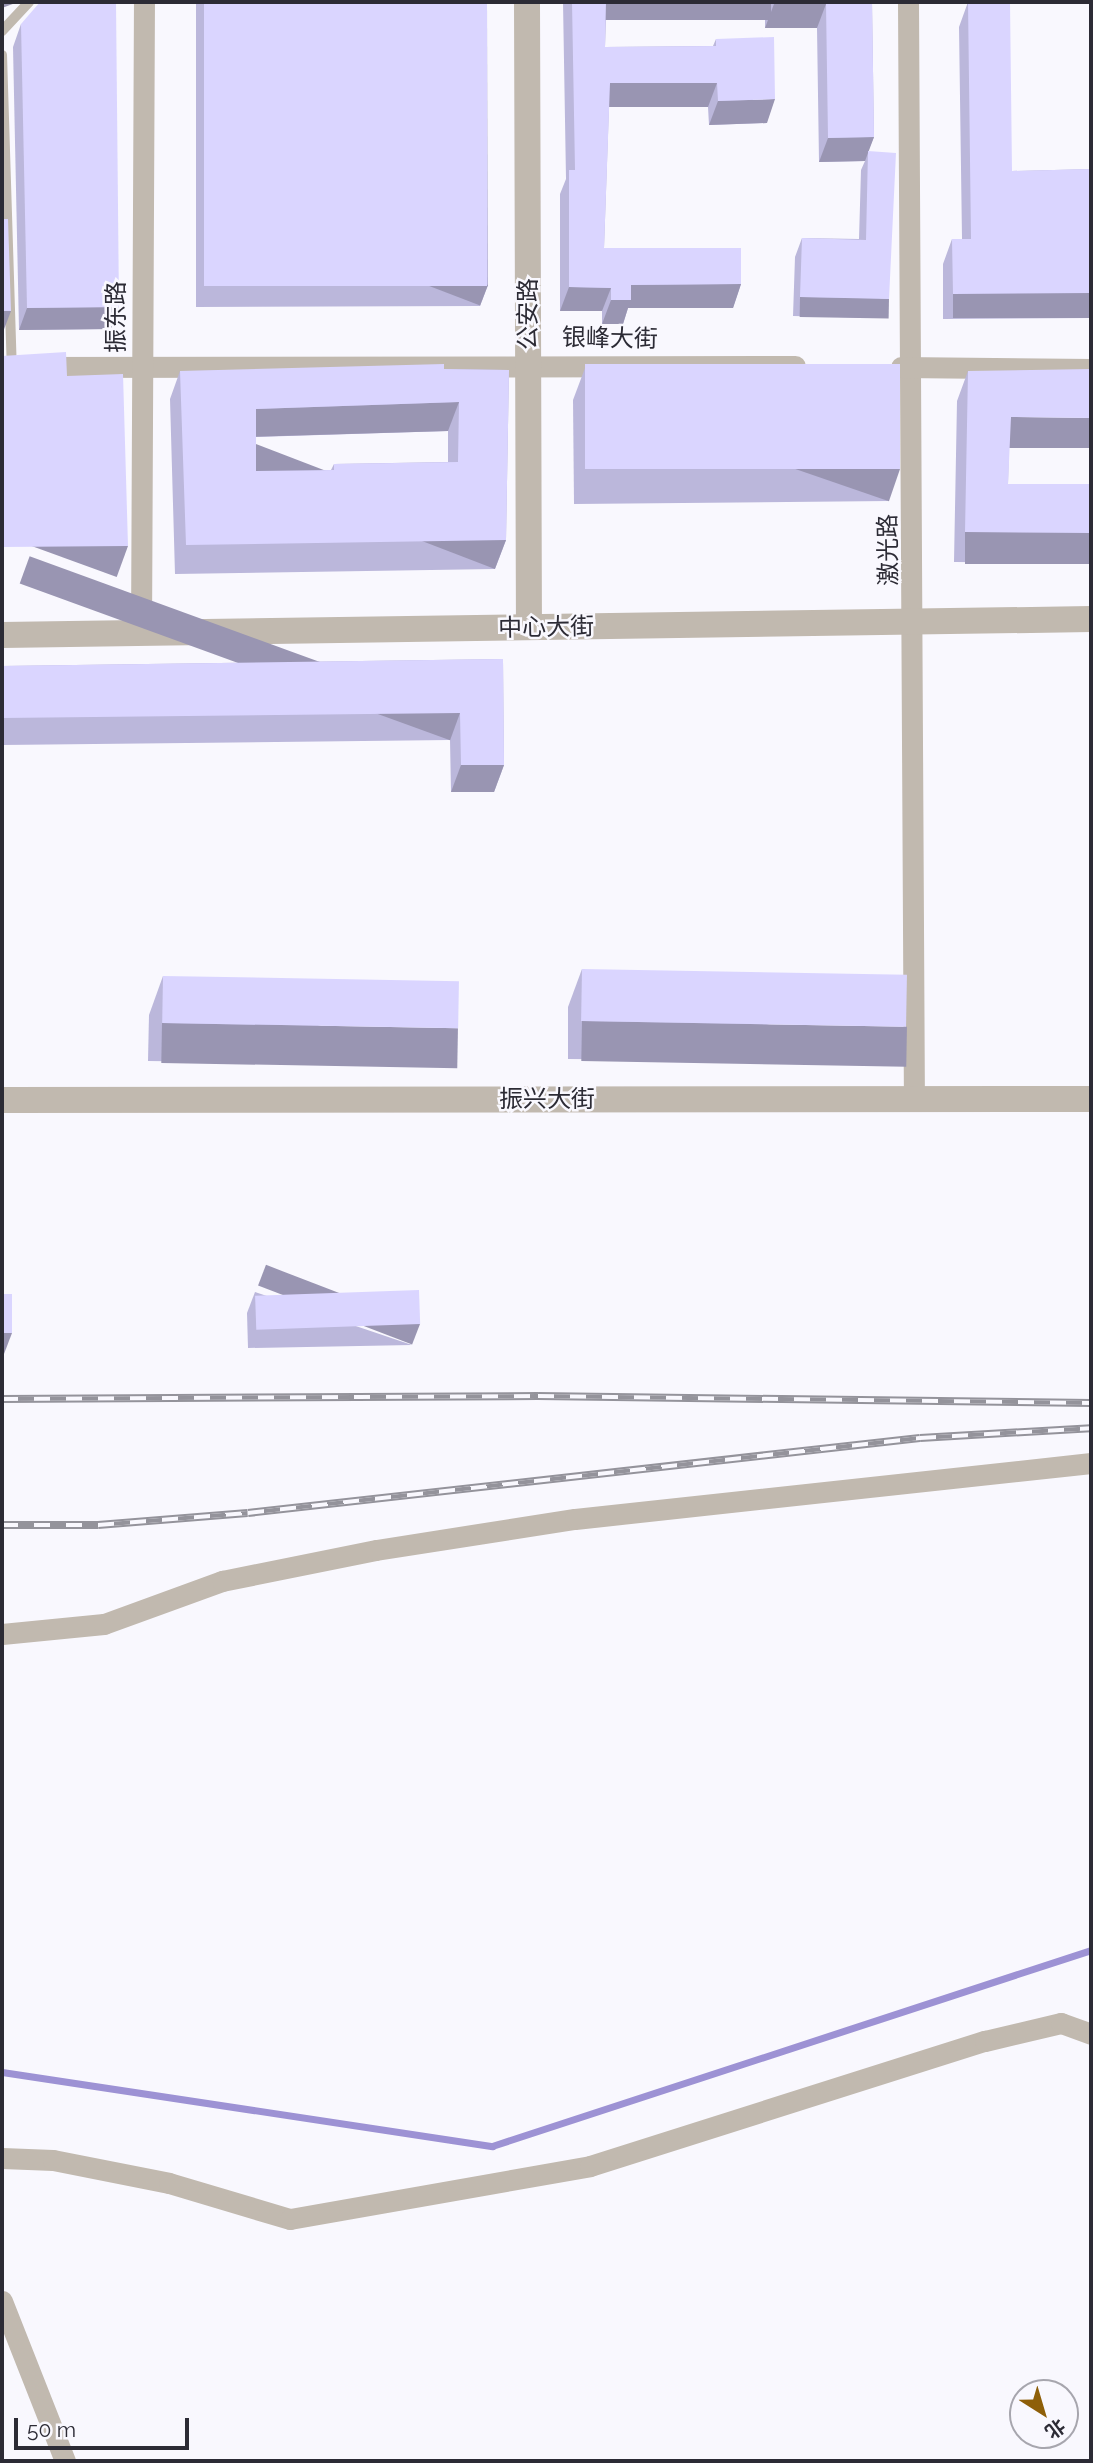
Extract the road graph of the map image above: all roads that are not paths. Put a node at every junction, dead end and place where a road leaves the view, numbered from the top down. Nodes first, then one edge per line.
1 (29, 2) edge
2 (144, 2) edge
3 (527, 2) edge
4 (908, 2) edge
5 (2, 31) edge
6 (2, 55) edge
7 (6, 227) edge
8 (528, 363) junction
9 (142, 366) junction
10 (816, 366) edge
11 (7, 367) edge
12 (885, 367) edge
13 (912, 367) junction
14 (1091, 369) edge
15 (1091, 619) edge
16 (915, 621) junction
17 (529, 627) junction
18 (141, 633) junction
19 (2, 635) edge
20 (915, 1098) junction
21 (1091, 1099) edge
22 (2, 1100) edge
23 (1091, 1463) edge
24 (2, 1634) edge
25 (1091, 2034) edge
26 (2, 2158) edge
27 (2, 2301) edge
28 (65, 2461) edge

1 - 5 lane
2 - 9 street, 振东路
3 - 8 street, 公安路
4 - 13 street, 激光路
6 - 7 lane
7 - 11 lane
8 - 9 street, 银峰大街
8 - 10 street, 银峰大街
8 - 17 street, 公安路
9 - 11 street, 银峰大街
9 - 18 street, 振东路
12 - 13 street
13 - 14 street
13 - 16 street, 激光路
15 - 16 street, 中心大街
16 - 17 street, 中心大街
16 - 20 street, 激光路
17 - 18 street, 中心大街
18 - 19 street, 中心大街
20 - 21 street, 振兴大街
20 - 22 street, 振兴大街
23 - 24 street
25 - 26 street
27 - 28 street

